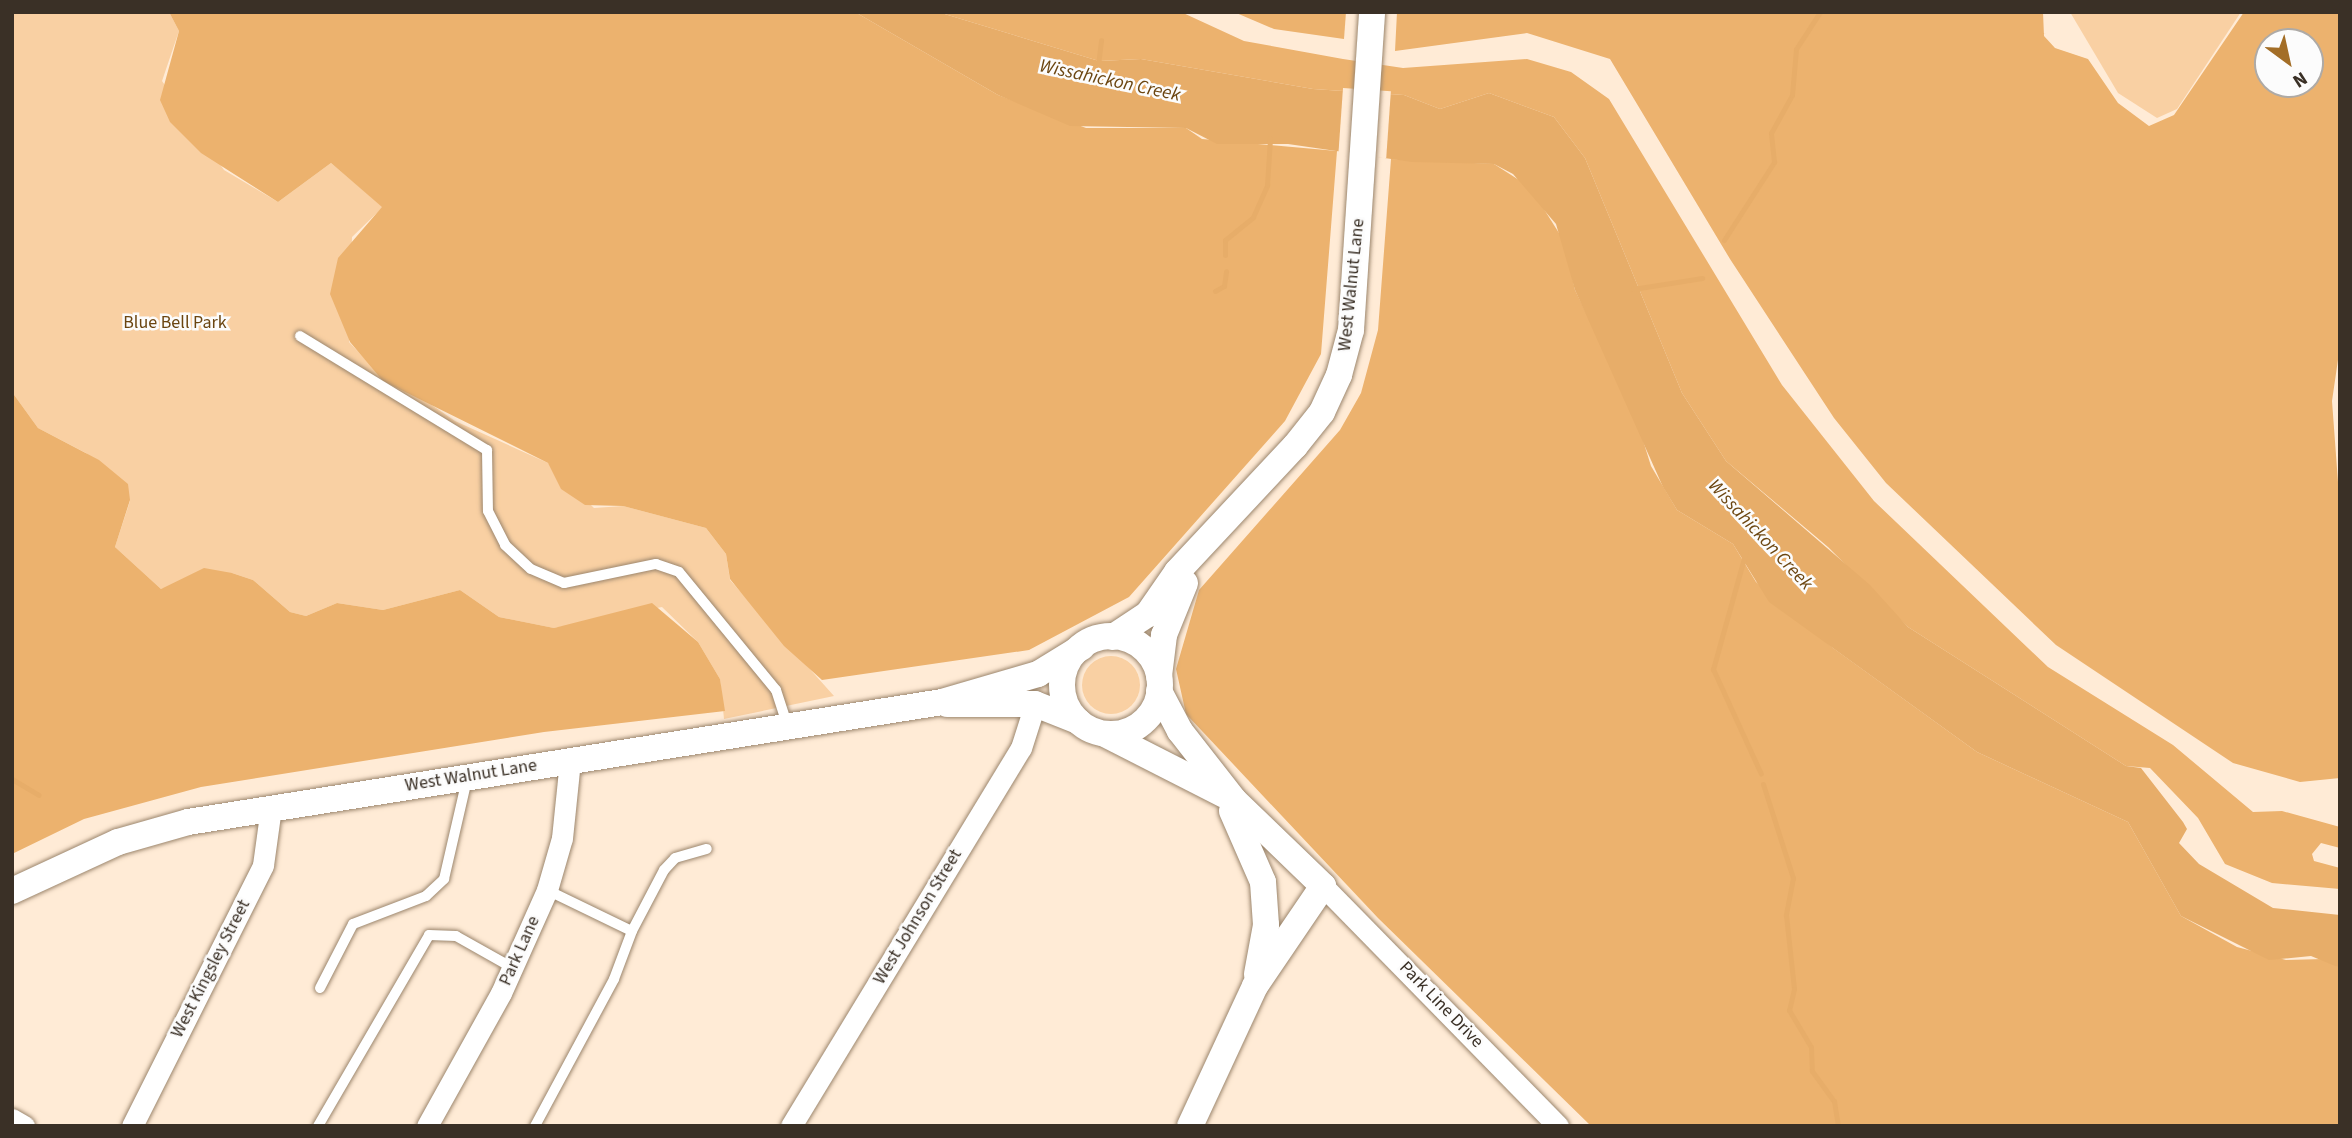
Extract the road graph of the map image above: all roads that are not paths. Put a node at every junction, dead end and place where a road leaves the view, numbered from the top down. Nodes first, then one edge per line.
1 (1371, 12) edge
2 (300, 336) dead end
3 (1202, 551) junction
4 (1113, 637) junction
5 (1082, 647) junction
6 (1159, 685) junction
7 (942, 702) junction
8 (1035, 704) junction
9 (1077, 721) junction
10 (788, 727) junction
11 (1105, 734) junction
12 (570, 761) junction
13 (467, 777) junction
14 (1202, 782) junction
15 (1234, 800) junction
16 (271, 807) junction
17 (707, 849) dead end
18 (1323, 886) junction
19 (547, 890) junction
20 (12, 891) edge
21 (632, 931) junction
22 (513, 968) junction
23 (1255, 986) junction
24 (320, 988) dead end
25 (12, 1119) edge
26 (24, 1126) edge
27 (132, 1126) edge
28 (318, 1126) edge
29 (427, 1126) edge
30 (535, 1126) edge
31 (791, 1126) edge
32 (1190, 1126) edge
33 (1558, 1126) edge

1 - 3 street, West Walnut Lane
2 - 10 lane
3 - 4 street, West Walnut Lane
3 - 6 street, West Walnut Lane
4 - 5 street
4 - 6 street
5 - 7 street, West Walnut Lane
5 - 9 street
6 - 11 street
6 - 15 street
7 - 8 street, West Walnut Lane
7 - 10 street, West Walnut Lane
8 - 9 street, West Walnut Lane
8 - 31 street, West Johnson Street
9 - 11 street
10 - 12 street, West Walnut Lane
11 - 14 street
12 - 13 street, West Walnut Lane
12 - 19 street, Park Lane
13 - 16 street, West Walnut Lane
13 - 24 lane
14 - 15 street
14 - 23 street
15 - 18 street
16 - 20 street, West Walnut Lane
16 - 27 street, West Kingsley Street
17 - 21 lane
18 - 23 street
18 - 33 street, Park Line Drive
19 - 21 lane
19 - 22 street, Park Lane
21 - 30 lane
22 - 28 lane
22 - 29 street, Park Lane
23 - 32 street
25 - 26 street

